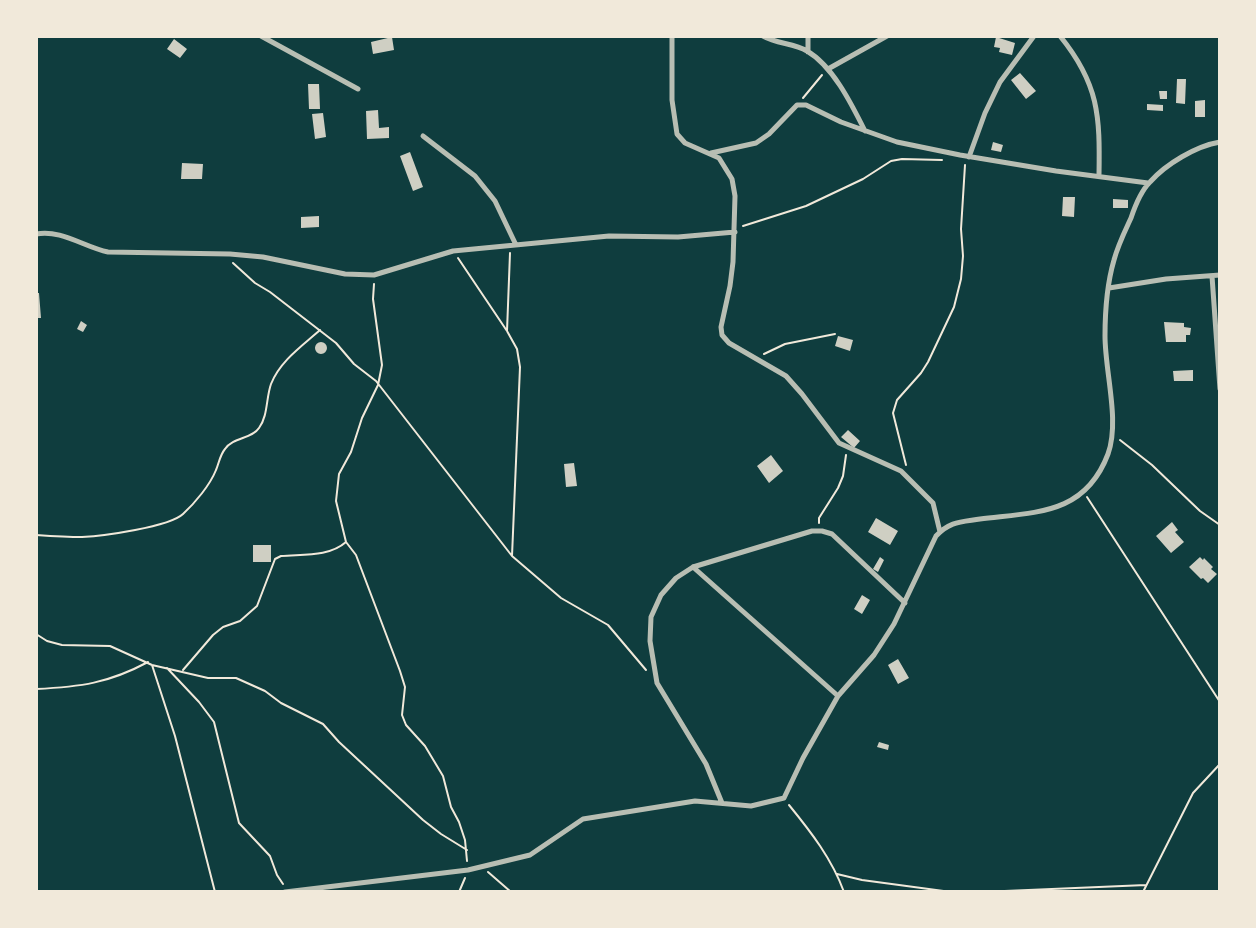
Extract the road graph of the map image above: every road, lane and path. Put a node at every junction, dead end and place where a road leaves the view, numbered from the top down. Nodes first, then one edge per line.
1 (261, 36) edge
2 (672, 36) edge
3 (763, 36) edge
4 (808, 36) edge
5 (887, 36) edge
6 (1034, 36) edge
7 (1060, 36) edge
8 (808, 52) junction
9 (828, 69) junction
10 (358, 89) dead end
11 (797, 105) junction
12 (865, 130) junction
13 (423, 136) dead end
14 (1220, 142) edge
15 (709, 153) junction
16 (965, 156) junction
17 (1100, 175) junction
18 (1148, 183) junction
19 (735, 230) junction
20 (36, 234) edge
21 (513, 245) junction
22 (453, 251) junction
23 (222, 254) junction
24 (374, 275) junction
25 (1220, 275) edge
26 (1212, 276) junction
27 (1109, 288) junction
28 (320, 330) junction
29 (507, 331) junction
30 (835, 334) dead end
31 (756, 358) junction
32 (378, 385) junction
33 (1220, 389) edge
34 (1113, 434) junction
35 (850, 447) junction
36 (907, 469) dead end
37 (1084, 493) junction
38 (1220, 525) edge
39 (822, 531) junction
40 (940, 532) junction
41 (36, 535) edge
42 (345, 542) junction
43 (512, 556) junction
44 (693, 567) junction
45 (905, 603) junction
46 (36, 634) edge
47 (148, 662) junction
48 (152, 665) junction
49 (166, 667) junction
50 (182, 671) junction
51 (657, 683) junction
52 (36, 689) edge
53 (838, 696) junction
54 (1220, 702) edge
55 (1220, 764) edge
56 (784, 798) junction
57 (722, 803) junction
58 (482, 866) junction
59 (837, 874) junction
60 (1146, 885) junction
61 (215, 892) edge
62 (287, 892) edge
63 (511, 892) edge
64 (844, 892) edge
65 (951, 892) edge
66 (981, 892) edge
67 (1143, 892) edge

1 - 10 street
2 - 15 street
3 - 8 street
4 - 8 street
5 - 9 street
6 - 16 street
7 - 17 street
8 - 9 street
9 - 11 path
9 - 12 street
11 - 12 street
11 - 15 street
12 - 16 street
13 - 21 street
14 - 18 street
15 - 19 street
16 - 17 street
16 - 19 path
16 - 36 path
17 - 18 street
18 - 27 street
19 - 21 street
19 - 31 street
20 - 23 street
21 - 22 street
21 - 29 path
22 - 24 street
22 - 29 path
23 - 24 street
23 - 28 path
24 - 32 path
25 - 26 street
26 - 27 street
26 - 33 street
27 - 34 street
28 - 32 path
28 - 41 path
29 - 43 path
30 - 31 path
31 - 35 street
32 - 42 path
32 - 43 path
34 - 37 street
34 - 38 path
35 - 39 path
35 - 40 street
37 - 40 street
37 - 54 path
39 - 44 street
39 - 45 street
40 - 45 street
42 - 50 path
42 - 50 path
43 - 51 path
44 - 51 street
44 - 53 street
45 - 53 street
46 - 47 path
47 - 48 path
47 - 52 path
48 - 49 path
48 - 61 path
49 - 50 path
49 - 62 path
51 - 57 street
53 - 56 street
55 - 60 path
56 - 57 street
56 - 59 path
57 - 58 street
58 - 62 street
58 - 63 path
59 - 64 path
59 - 65 path
60 - 66 path
60 - 67 path

